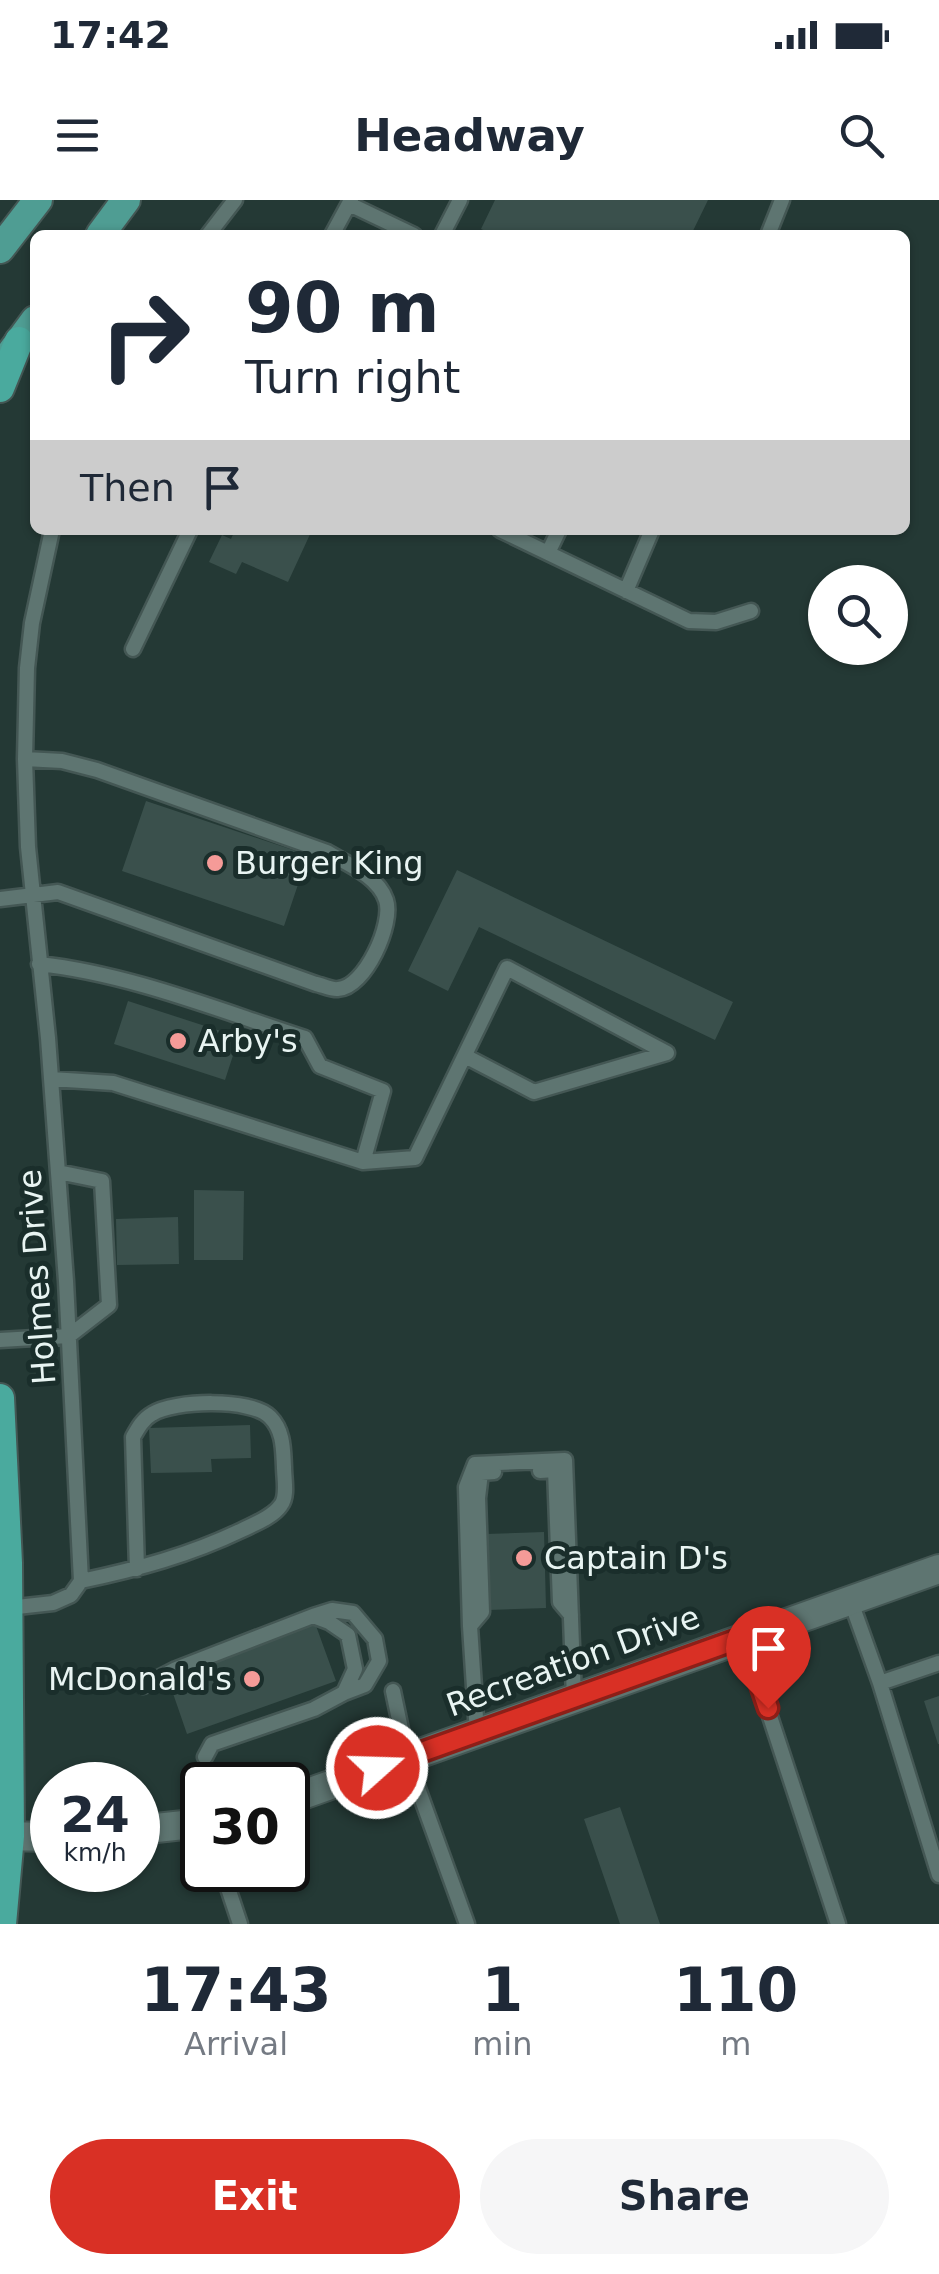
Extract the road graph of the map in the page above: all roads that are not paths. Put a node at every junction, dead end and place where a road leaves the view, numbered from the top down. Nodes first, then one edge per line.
1 (38, 200) edge
2 (126, 200) edge
3 (235, 200) edge
4 (460, 200) edge
5 (782, 200) edge
6 (350, 202) edge
7 (104, 230) edge
8 (212, 230) edge
9 (335, 230) edge
10 (404, 230) edge
11 (445, 230) edge
12 (770, 230) edge
13 (0, 249) edge
14 (27, 331) edge
15 (0, 367) edge
16 (0, 388) edge
17 (51, 535) edge
18 (188, 535) edge
19 (510, 535) edge
20 (557, 535) edge
21 (650, 535) edge
22 (548, 553) junction
23 (626, 591) junction
24 (751, 611) dead end
25 (133, 649) dead end
26 (25, 759) junction
27 (32, 896) junction
28 (0, 899) edge
29 (39, 964) junction
30 (465, 1056) junction
31 (51, 1079) junction
32 (363, 1162) junction
33 (58, 1172) junction
34 (69, 1336) junction
35 (0, 1340) edge
36 (0, 1398) edge
37 (137, 1569) junction
38 (939, 1569) edge
39 (82, 1582) junction
40 (850, 1599) junction
41 (8, 1608) junction
42 (313, 1616) junction
43 (744, 1637) junction
44 (939, 1663) edge
45 (880, 1683) junction
46 (143, 1686) dead end
47 (393, 1691) dead end
48 (344, 1693) junction
49 (574, 1698) junction
50 (477, 1732) junction
51 (206, 1757) dead end
52 (407, 1758) junction
53 (310, 1792) edge
54 (5, 1836) edge
55 (939, 1875) edge
56 (229, 1892) edge
57 (2, 1924) edge
58 (240, 1924) edge
59 (466, 1924) edge
60 (838, 1924) edge

1 - 13 main road
2 - 7 main road
3 - 8 lane
4 - 11 lane
5 - 12 lane
6 - 9 lane
6 - 10 lane
14 - 15 main road
14 - 16 highway
17 - 26 lane, Holmes Drive
18 - 25 lane
19 - 22 lane
20 - 22 lane
21 - 23 lane
22 - 23 lane
23 - 24 lane
26 - 27 lane, Holmes Drive
26 - 27 lane
27 - 28 lane
27 - 29 lane, Holmes Drive
29 - 31 lane, Holmes Drive
29 - 32 lane
30 - 30 lane
30 - 32 lane
31 - 32 lane
31 - 33 lane, Holmes Drive
33 - 34 lane, Holmes Drive
33 - 34 lane
34 - 35 lane
34 - 39 lane, Holmes Drive
36 - 41 highway
37 - 37 lane
37 - 39 lane
38 - 40 street, Recreation Drive
39 - 41 lane
40 - 43 street, Recreation Drive
40 - 45 lane
41 - 54 highway
42 - 46 lane
42 - 48 lane
42 - 48 lane
43 - 49 street, Recreation Drive
43 - 60 lane
44 - 45 lane
45 - 55 lane
47 - 52 lane
48 - 51 lane
49 - 50 street, Recreation Drive
49 - 50 lane
50 - 52 street, Recreation Drive
52 - 53 street, Recreation Drive
52 - 59 lane
54 - 57 highway
56 - 58 lane

